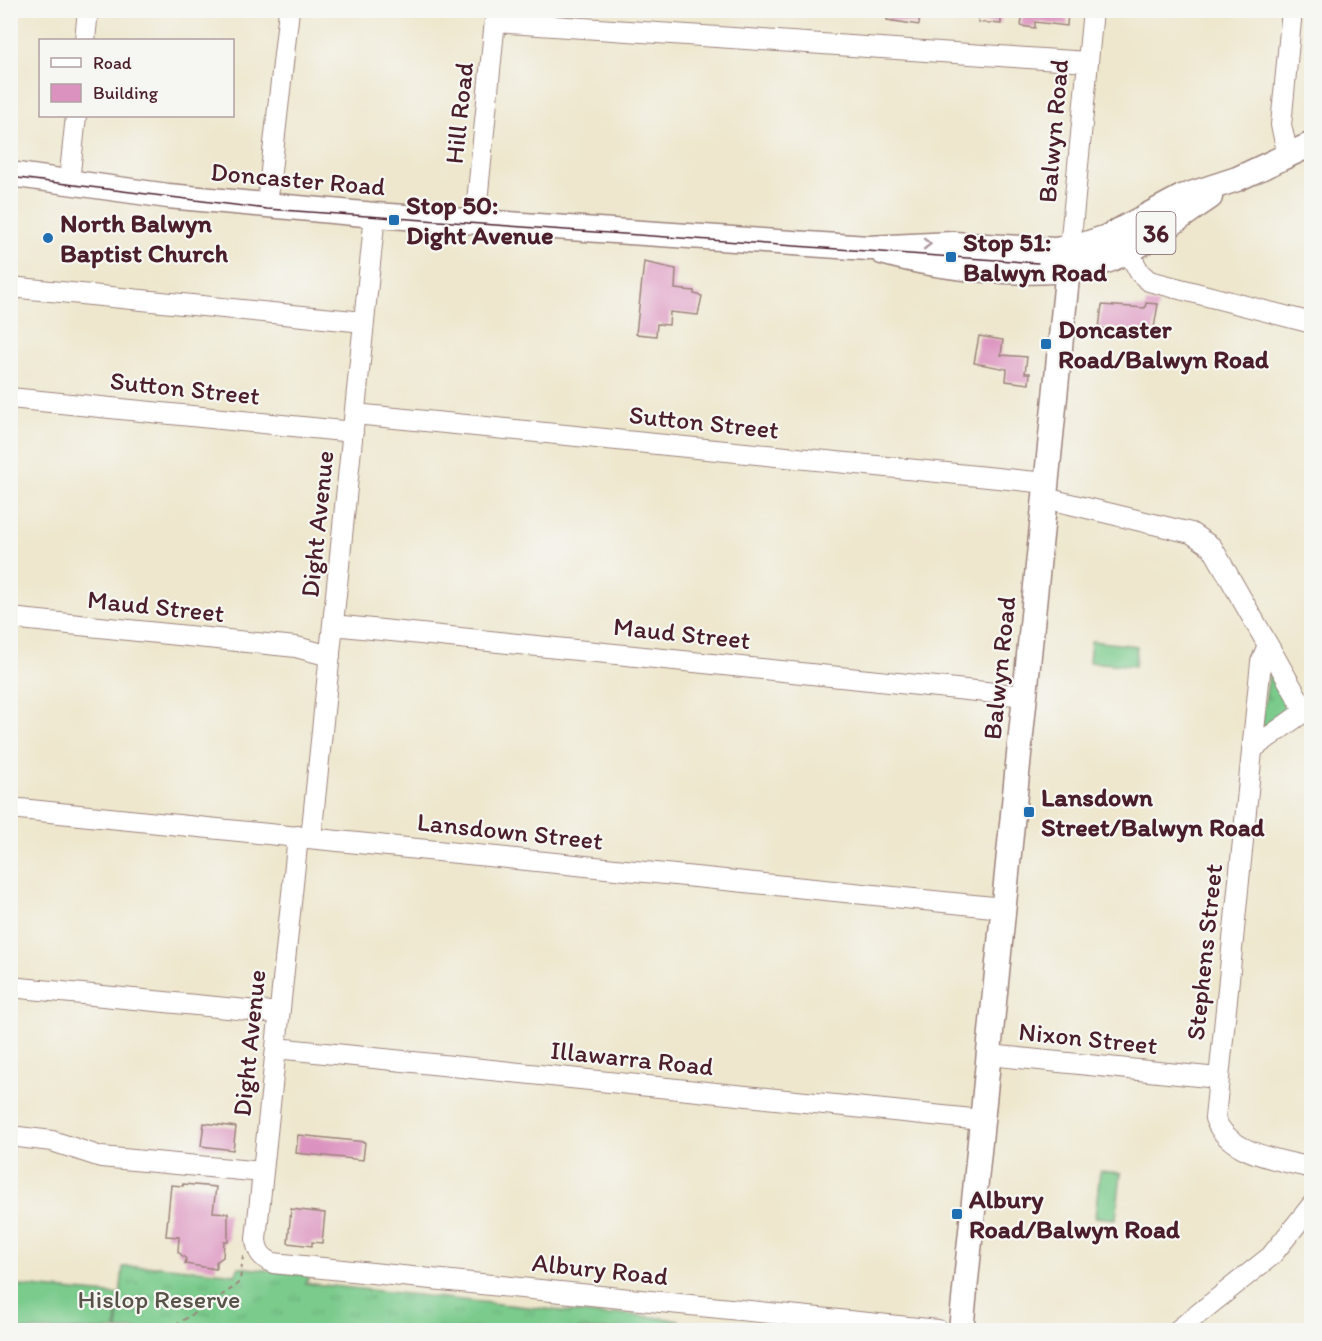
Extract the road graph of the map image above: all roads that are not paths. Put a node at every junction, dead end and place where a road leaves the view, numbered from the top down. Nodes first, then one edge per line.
1 (88, 10) edge
2 (289, 10) edge
3 (1093, 10) edge
4 (1292, 10) edge
5 (496, 16) edge
6 (84, 39) edge
7 (1088, 62) junction
8 (76, 117) edge
9 (1311, 144) edge
10 (1288, 155) junction
11 (10, 174) edge
12 (1237, 179) junction
13 (69, 182) junction
14 (267, 206) junction
15 (375, 215) junction
16 (475, 222) junction
17 (1128, 251) junction
18 (1069, 260) junction
19 (10, 287) edge
20 (364, 322) junction
21 (1311, 323) edge
22 (10, 398) edge
23 (354, 423) junction
24 (1046, 490) junction
25 (10, 618) edge
26 (333, 624) junction
27 (1268, 645) junction
28 (331, 650) junction
29 (1025, 696) junction
30 (1308, 713) edge
31 (1252, 748) junction
32 (10, 808) edge
33 (304, 837) junction
34 (1003, 908) junction
35 (10, 987) edge
36 (279, 1013) junction
37 (276, 1048) junction
38 (989, 1055) junction
39 (1218, 1078) junction
40 (982, 1120) junction
41 (10, 1136) edge
42 (1311, 1168) edge
43 (263, 1172) junction
44 (1311, 1205) edge
45 (251, 1255) joint
46 (938, 1330) edge
47 (961, 1330) edge
48 (1178, 1330) edge

1 - 6 street
2 - 14 street
3 - 7 street, Balwyn Road
4 - 10 street
5 - 7 street
5 - 16 street, Hill Road
7 - 18 street, Balwyn Road
8 - 13 street
9 - 10 main road, Doncaster Road / 36
10 - 12 main road, Doncaster Road / 36
11 - 13 main road, Doncaster Road / 36
12 - 17 main road, Doncaster Road / 36
12 - 18 main road, Doncaster Road / 36
13 - 14 main road, Doncaster Road / 36
14 - 15 main road, Doncaster Road / 36
15 - 16 main road, Doncaster Road / 36
15 - 20 street, Dight Avenue
16 - 18 main road, Doncaster Road / 36
17 - 18 main road, Doncaster Road / 36
17 - 21 street
18 - 24 main road, Balwyn Road
19 - 20 street
20 - 23 street, Dight Avenue
22 - 23 street, Sutton Street
23 - 24 street, Sutton Street
23 - 26 street, Dight Avenue
24 - 27 street
24 - 29 main road, Balwyn Road
25 - 28 street, Maud Street
26 - 28 street, Dight Avenue
26 - 29 street, Maud Street
27 - 30 street
27 - 31 street, Stephens Street
28 - 33 street, Dight Avenue
29 - 34 main road, Balwyn Road
30 - 31 street
31 - 39 street, Stephens Street
32 - 33 street, Lansdown Street
33 - 34 street, Lansdown Street
33 - 36 street, Dight Avenue
34 - 38 main road, Balwyn Road
35 - 36 street
36 - 37 street, Dight Avenue
37 - 40 street, Illawarra Road
37 - 43 street, Dight Avenue
38 - 39 street, Nixon Street
38 - 40 main road, Balwyn Road
39 - 42 street, Stephens Street
40 - 47 main road, Balwyn Road
41 - 43 street
43 - 45 street, Dight Avenue
44 - 48 street
45 - 46 street, Albury Road

